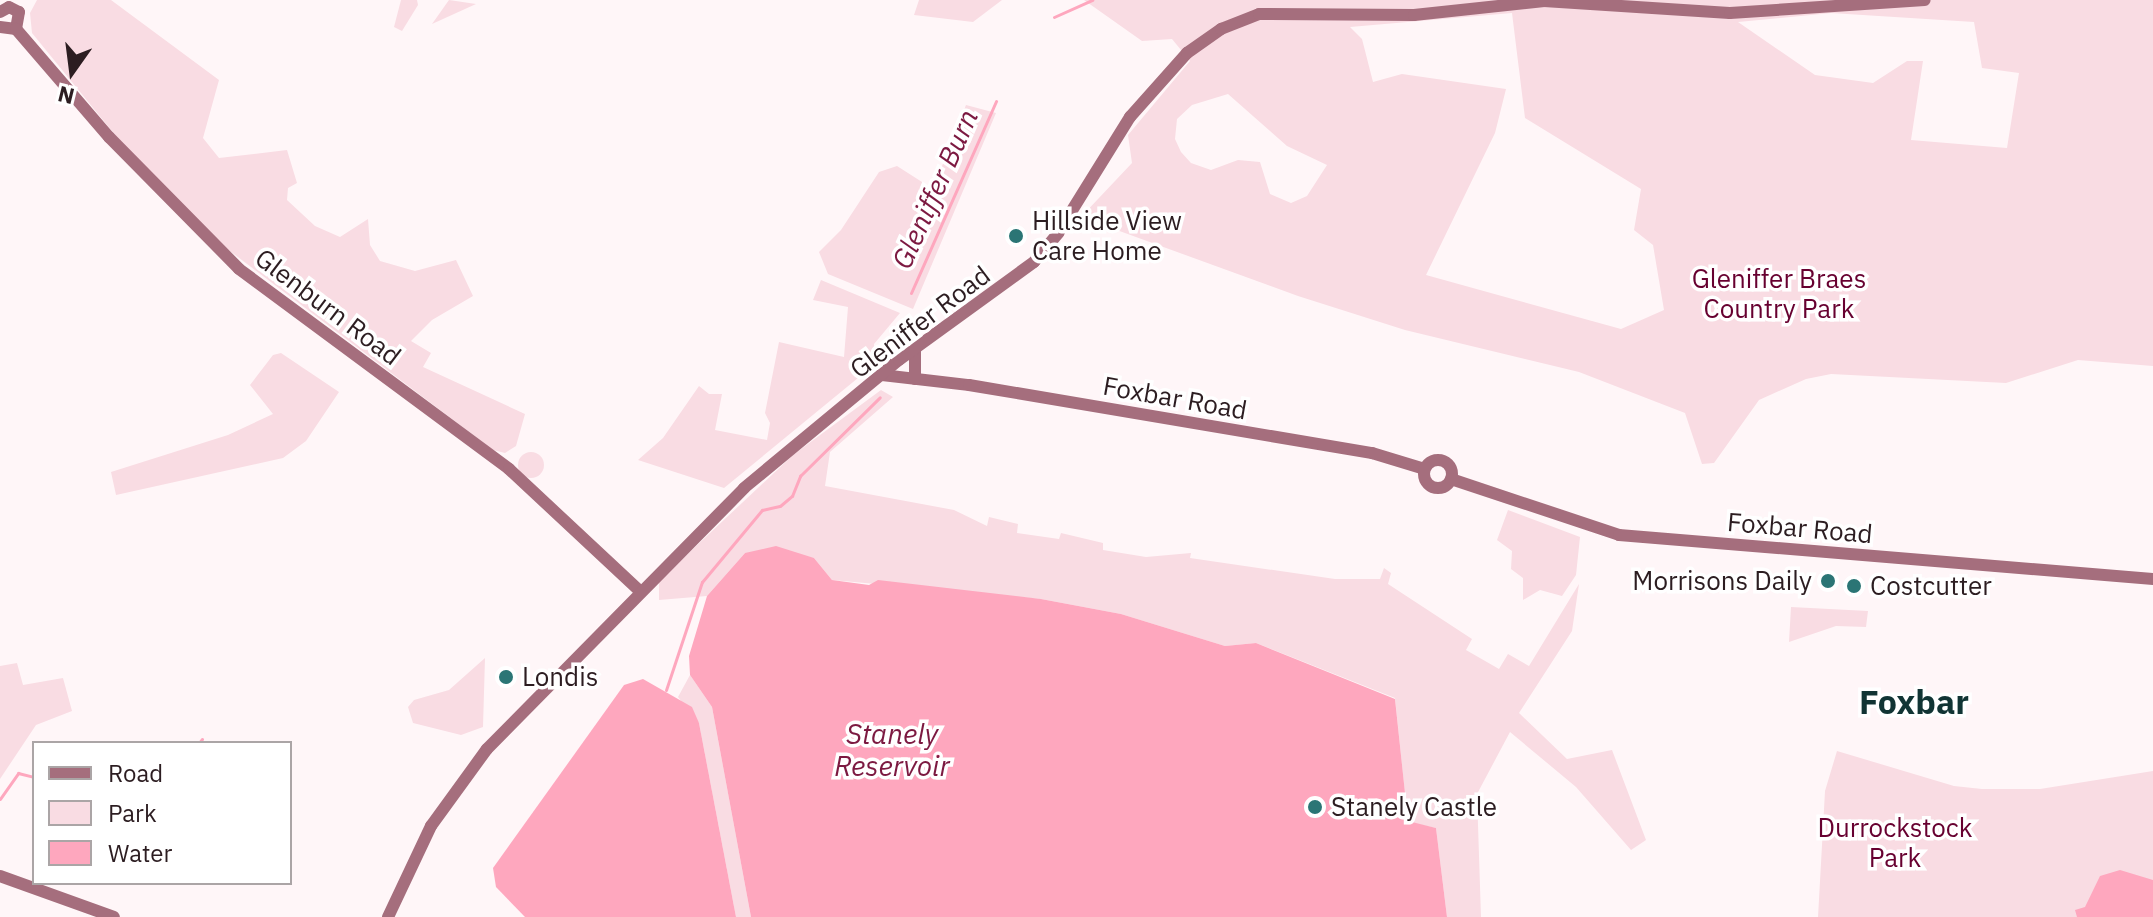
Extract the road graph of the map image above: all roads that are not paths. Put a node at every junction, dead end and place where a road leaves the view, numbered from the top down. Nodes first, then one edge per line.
1 (1925, 0) edge
2 (0, 11) edge
3 (0, 27) edge
4 (16, 29) junction
5 (915, 348) junction
6 (882, 375) junction
7 (915, 379) junction
8 (1425, 469) junction
9 (1451, 479) junction
10 (2153, 579) edge
11 (640, 591) junction
12 (0, 876) edge
13 (114, 917) edge
14 (388, 917) edge

1 - 5 street, Gleniffer Road
2 - 4 street, Glenburn Road
3 - 4 street
4 - 11 street, Glenburn Road
5 - 6 street, Gleniffer Road
5 - 7 street
6 - 7 street, Foxbar Road
6 - 11 street, Gleniffer Road
7 - 8 street, Foxbar Road
8 - 9 street
8 - 9 street
9 - 10 street, Foxbar Road
11 - 14 street, Gleniffer Road
12 - 13 street

